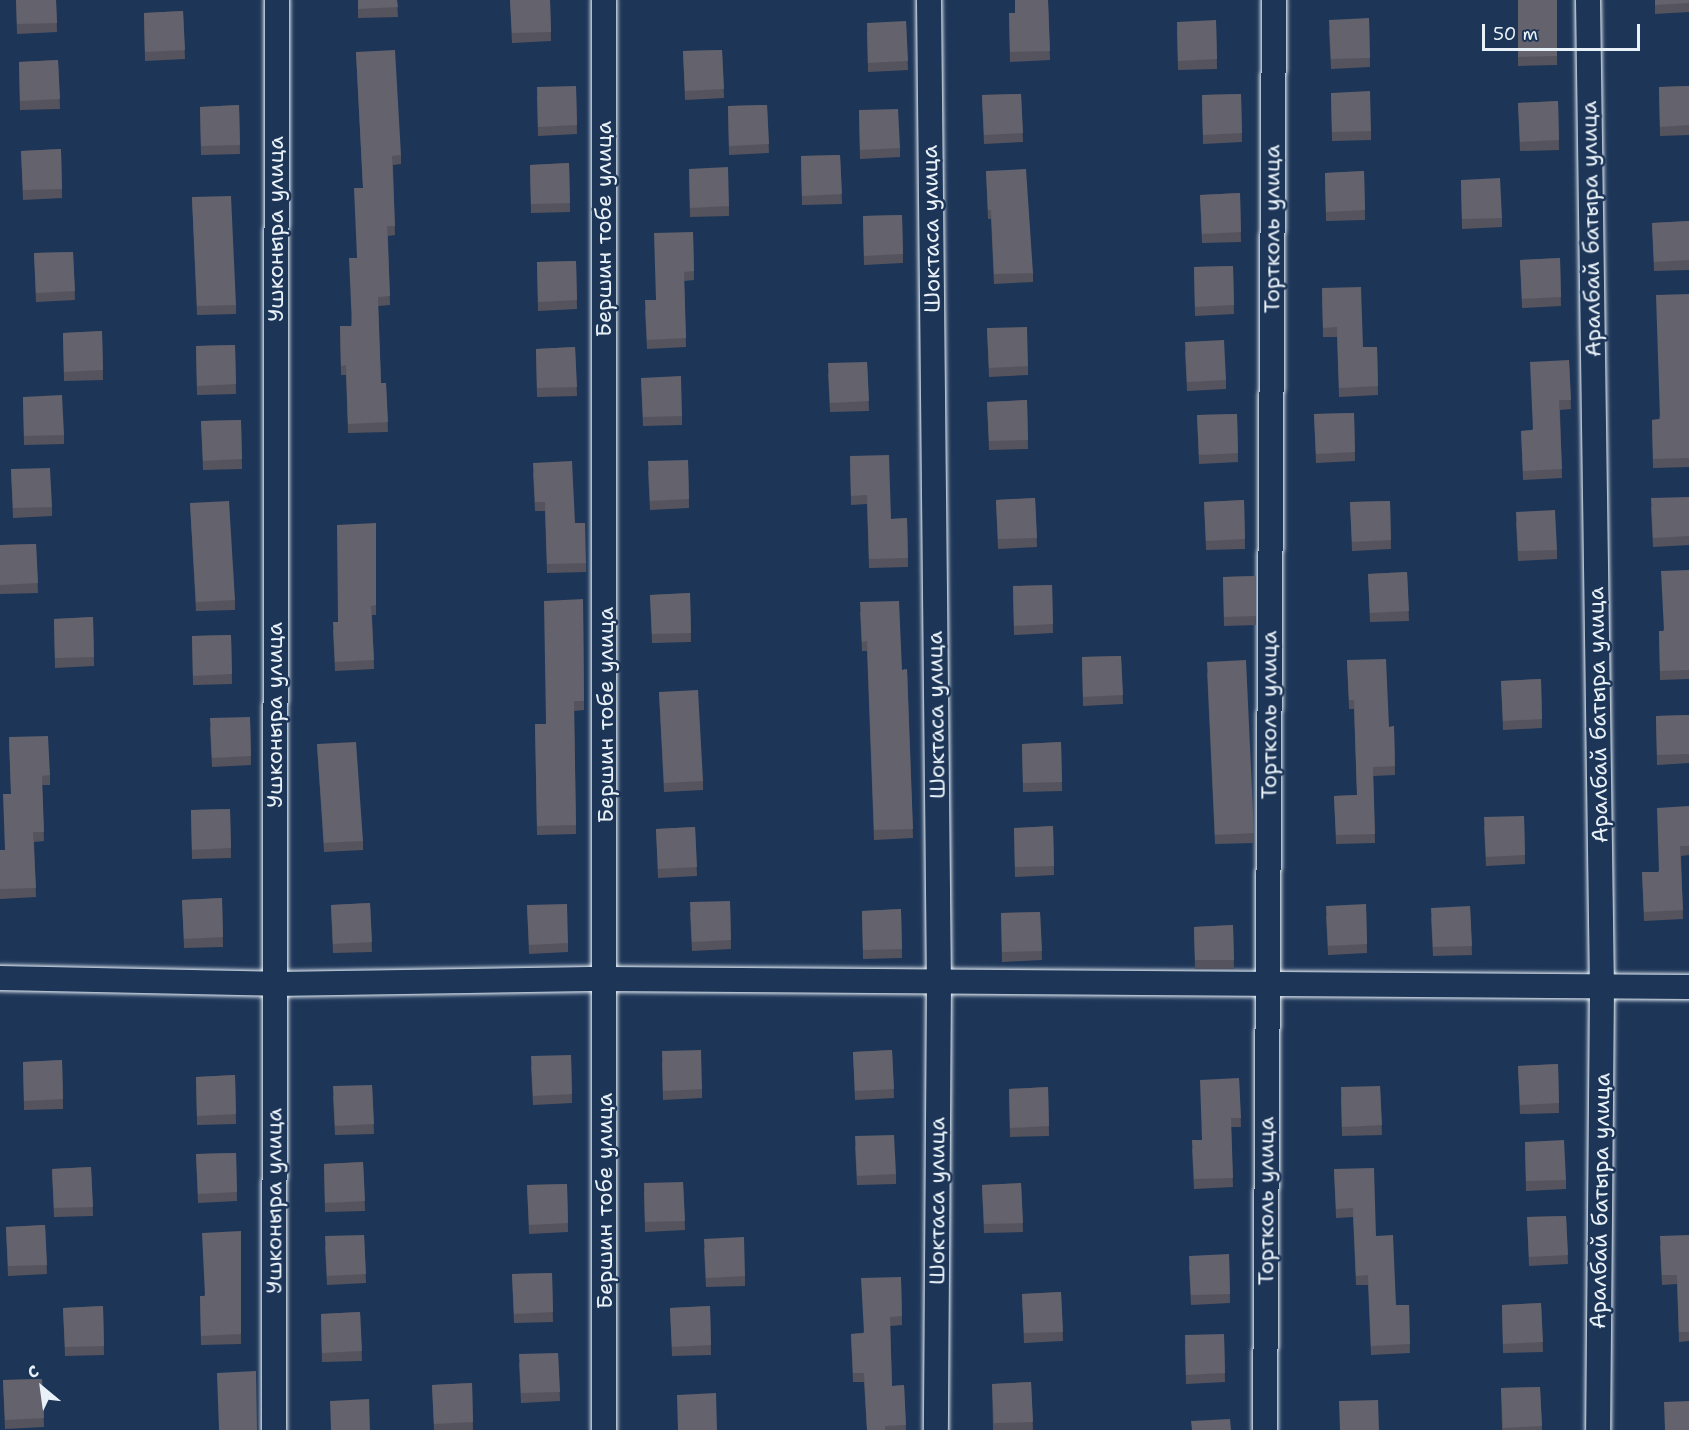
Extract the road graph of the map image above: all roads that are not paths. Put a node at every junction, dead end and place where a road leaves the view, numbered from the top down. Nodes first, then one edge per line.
1 (277, 0) edge
2 (604, 0) edge
3 (929, 0) edge
4 (1274, 0) edge
5 (1588, 0) edge
6 (0, 978) edge
7 (606, 979) junction
8 (939, 981) junction
9 (275, 984) junction
10 (1268, 984) junction
11 (1602, 987) junction
12 (1689, 987) edge
13 (274, 1430) edge
14 (604, 1430) edge
15 (936, 1430) edge
16 (1265, 1430) edge
17 (1598, 1430) edge

1 - 9 street, Ушконыра улица
2 - 7 street, Бершин тобе улица
3 - 8 street, Шоктаса улица
4 - 10 street, Тортколь улица
5 - 11 street, Аралбай батыра улица
6 - 9 street
7 - 8 street
7 - 9 street
7 - 14 street, Бершин тобе улица
8 - 10 street
8 - 15 street, Шоктаса улица
9 - 13 street, Ушконыра улица
10 - 11 street
10 - 16 street, Тортколь улица
11 - 12 street
11 - 17 street, Аралбай батыра улица

